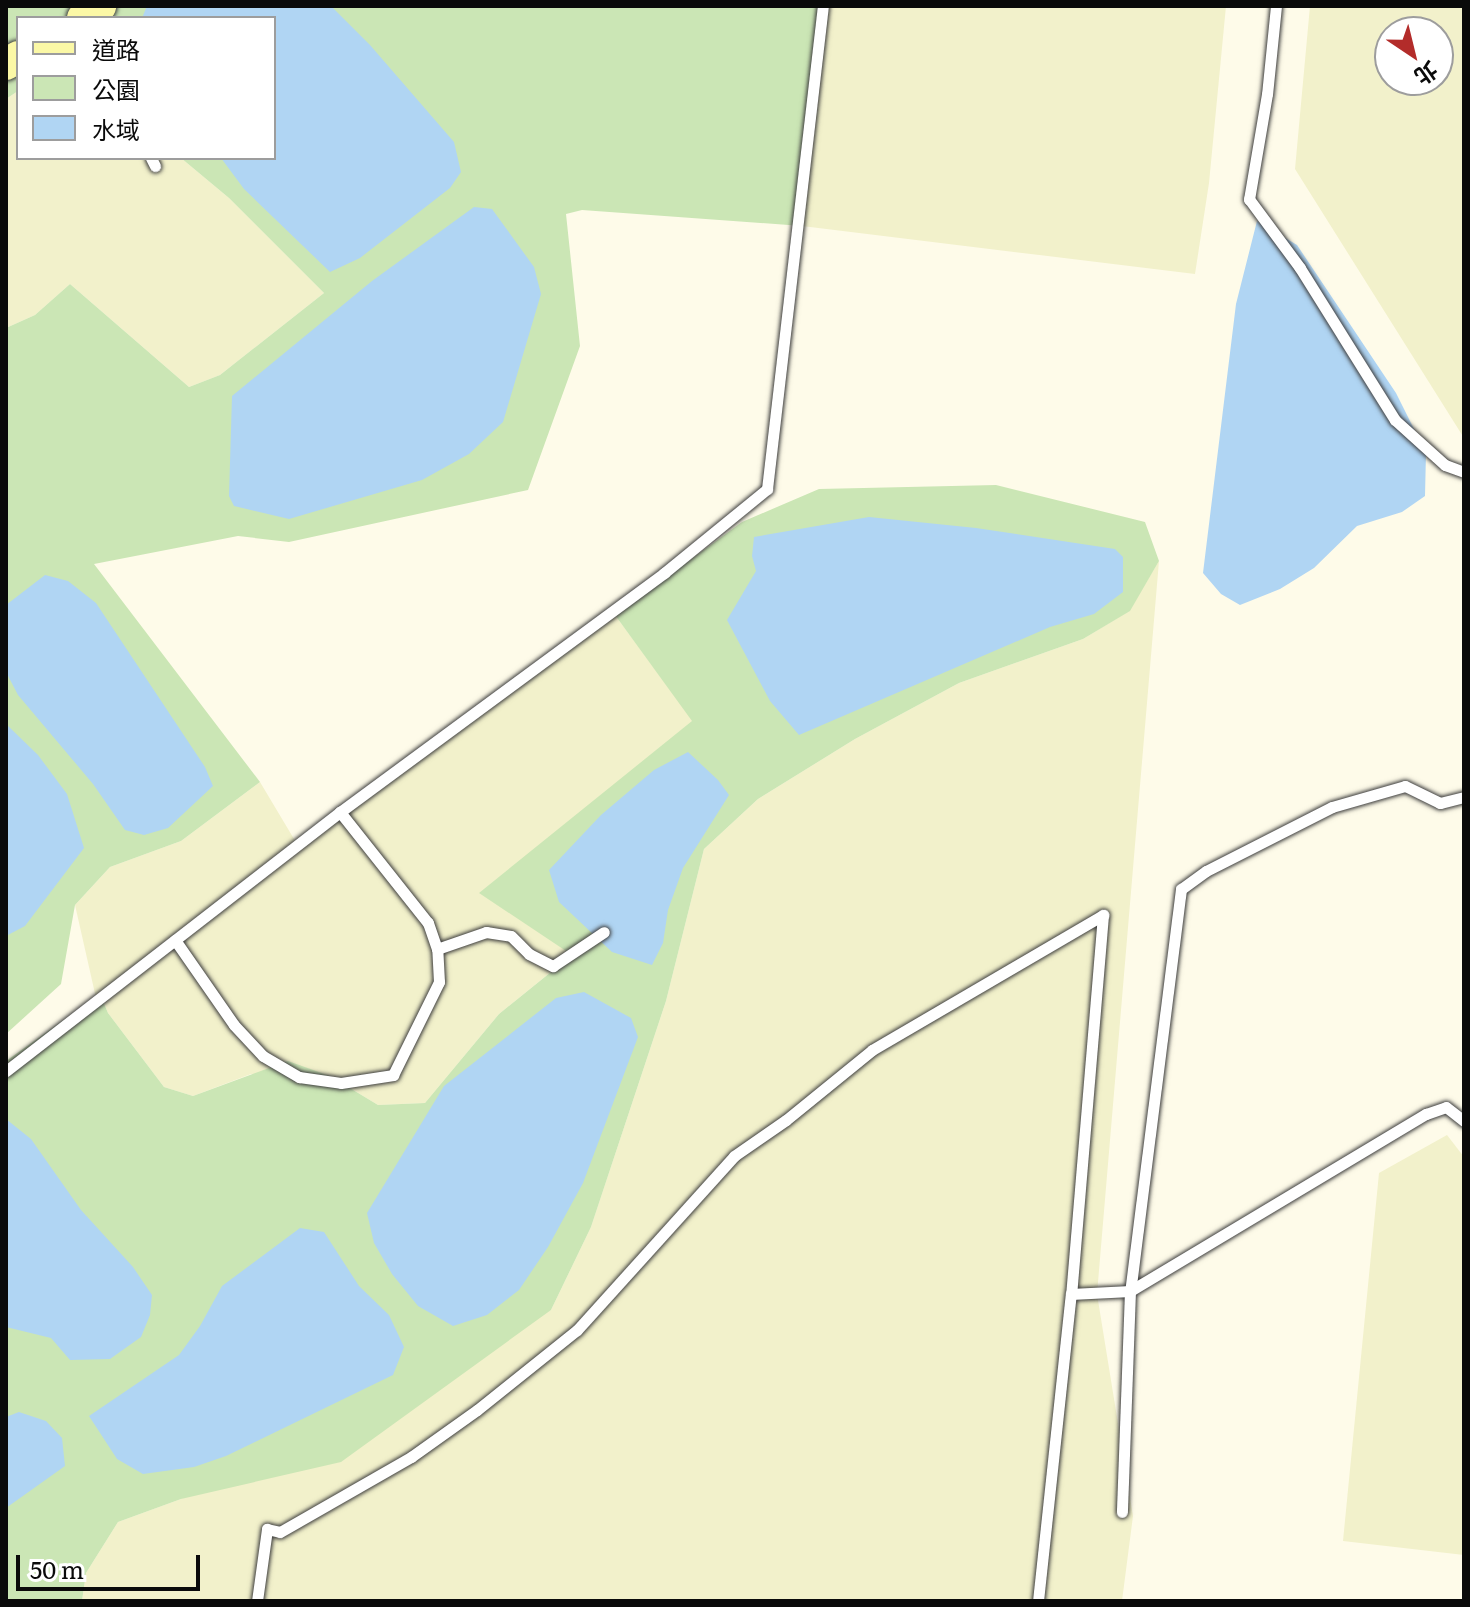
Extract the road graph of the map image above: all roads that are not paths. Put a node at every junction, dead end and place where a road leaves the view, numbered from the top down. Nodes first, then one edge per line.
1 (823, 6) edge
2 (1276, 6) edge
3 (1464, 472) edge
4 (1464, 797) edge
5 (340, 812) junction
6 (604, 932) dead end
7 (175, 940) junction
8 (437, 949) junction
9 (6, 1071) edge
10 (1464, 1121) edge
11 (1130, 1291) junction
12 (1071, 1294) junction
13 (1122, 1512) dead end
14 (257, 1601) edge
15 (1038, 1601) edge

1 - 5 lane
2 - 3 lane
4 - 11 lane
5 - 7 lane
5 - 8 lane
6 - 8 lane
7 - 8 lane
7 - 9 lane
10 - 11 lane
11 - 12 lane
11 - 13 lane
12 - 14 lane
12 - 15 lane

